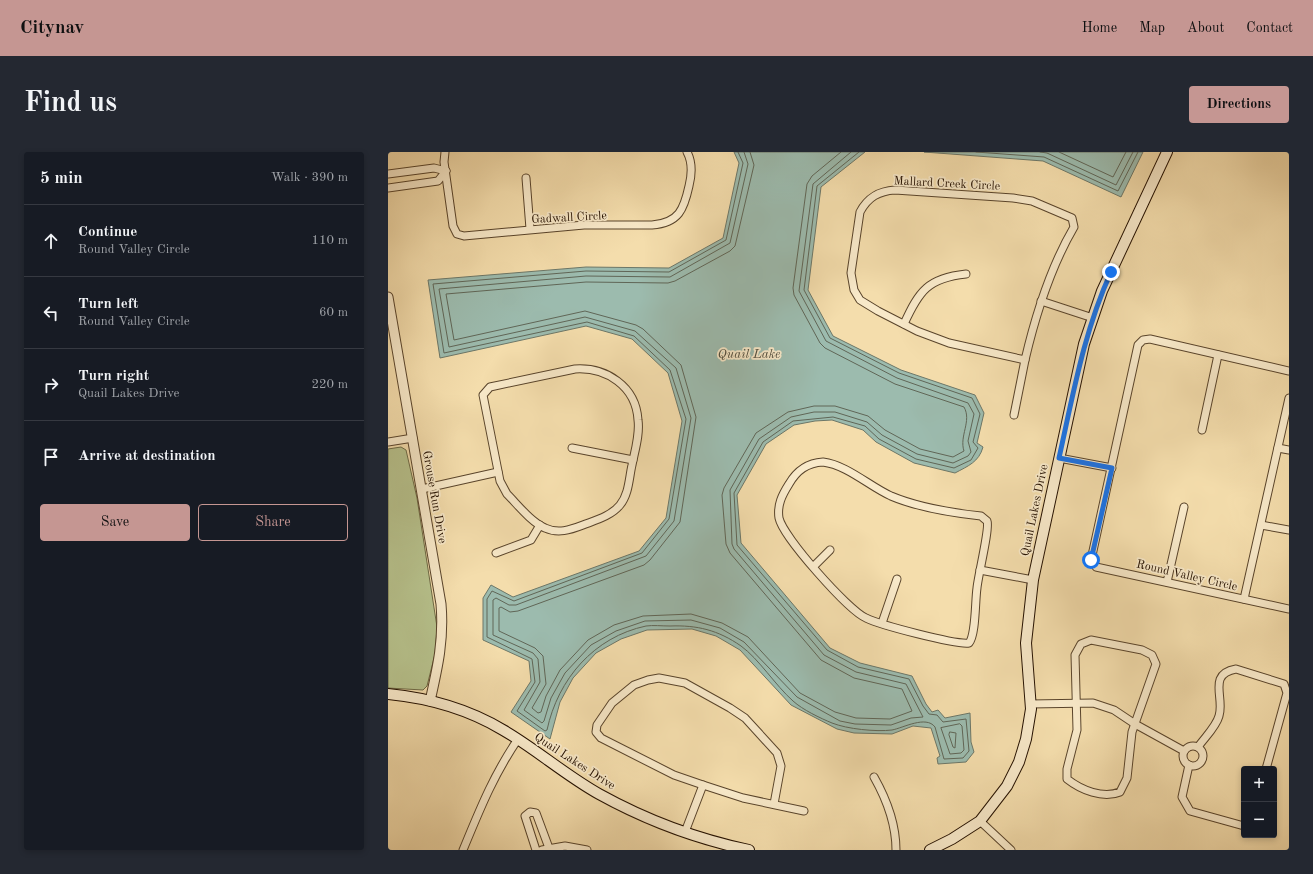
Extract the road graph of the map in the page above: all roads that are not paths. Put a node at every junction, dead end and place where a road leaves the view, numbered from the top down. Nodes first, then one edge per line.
1 (444, 152) edge
2 (687, 152) edge
3 (1167, 152) edge
4 (446, 171) junction
5 (388, 174) edge
6 (526, 178) dead end
7 (388, 188) edge
8 (530, 230) junction
9 (966, 274) dead end
10 (388, 297) edge
11 (1041, 301) junction
12 (1093, 318) junction
13 (904, 324) junction
14 (1218, 355) junction
15 (1025, 360) junction
16 (1289, 371) edge
17 (1289, 398) edge
18 (1014, 415) dead end
19 (1202, 430) dead end
20 (413, 438) junction
21 (388, 442) edge
22 (572, 448) dead end
23 (1278, 448) junction
24 (1289, 450) edge
25 (1059, 458) junction
26 (633, 460) junction
27 (1112, 468) junction
28 (498, 472) junction
29 (422, 489) junction
30 (1184, 507) dead end
31 (540, 525) junction
32 (1261, 525) junction
33 (1289, 530) edge
34 (830, 550) dead end
35 (496, 553) dead end
36 (814, 566) junction
37 (980, 570) junction
38 (897, 579) dead end
39 (1033, 580) junction
40 (1167, 582) junction
41 (1244, 599) junction
42 (1289, 609) edge
43 (882, 623) junction
44 (388, 694) edge
45 (430, 701) junction
46 (1077, 702) junction
47 (1030, 704) junction
48 (1134, 724) junction
49 (518, 739) junction
50 (1198, 748) junction
51 (1184, 751) junction
52 (1189, 765) junction
53 (1267, 766) edge
54 (874, 777) dead end
55 (703, 785) junction
56 (774, 804) junction
57 (804, 811) dead end
58 (980, 821) junction
59 (1241, 825) edge
60 (684, 832) junction
61 (545, 849) edge
62 (463, 850) edge
63 (536, 850) edge
64 (587, 850) edge
65 (749, 850) edge
66 (896, 850) edge
67 (930, 850) edge
68 (1011, 850) edge

1 - 4 street, Gadwall Circle
2 - 8 street, Gadwall Circle
3 - 12 main road, Quail Lakes Drive
4 - 5 street
4 - 7 street
4 - 8 street, Gadwall Circle
6 - 8 street
9 - 13 street
10 - 20 street, Grouse Run Drive
11 - 12 street
11 - 13 street, Mallard Creek Circle
11 - 15 street, Mallard Creek Circle
12 - 25 main road, Quail Lakes Drive
13 - 15 street, Mallard Creek Circle
14 - 16 street, Round Valley Circle
14 - 19 street
14 - 27 street, Round Valley Circle
15 - 18 street, Mallard Creek Circle
17 - 23 street, Round Valley Circle
20 - 21 street
20 - 29 street, Grouse Run Drive
22 - 26 street
23 - 24 street
23 - 32 street, Round Valley Circle
25 - 27 street
25 - 39 main road, Quail Lakes Drive
26 - 28 street
26 - 31 street
27 - 40 street, Round Valley Circle
28 - 29 street
28 - 31 street
29 - 45 street, Grouse Run Drive
30 - 40 street
31 - 35 street
32 - 33 street
32 - 41 street, Round Valley Circle
34 - 36 street
36 - 37 street
36 - 43 street
37 - 39 street
37 - 43 street
38 - 43 street
39 - 47 main road, Quail Lakes Drive
40 - 41 street, Round Valley Circle
41 - 42 street
44 - 45 main road, Quail Lakes Drive
45 - 49 main road, Quail Lakes Drive
46 - 47 street
46 - 48 street
46 - 48 street
46 - 48 street
47 - 58 main road, Quail Lakes Drive
48 - 51 street
49 - 60 main road, Quail Lakes Drive
49 - 62 street
50 - 51 street
50 - 52 street
50 - 53 street
51 - 52 street
52 - 59 street
54 - 66 street
55 - 56 street
55 - 56 street
55 - 60 street
56 - 57 street
58 - 67 main road, Quail Lakes Drive
58 - 68 street
60 - 65 main road, Quail Lakes Drive
61 - 63 street
61 - 64 street

